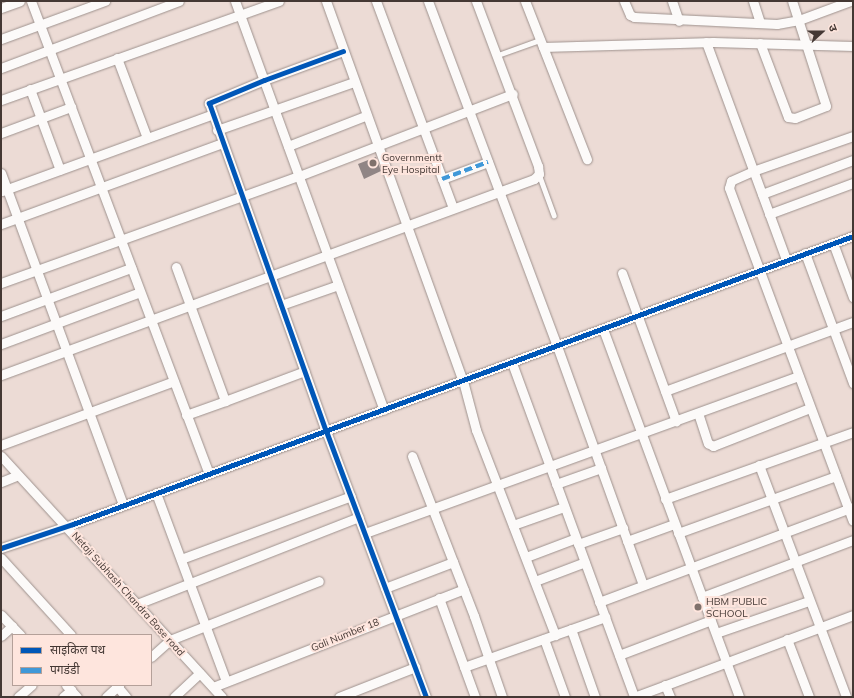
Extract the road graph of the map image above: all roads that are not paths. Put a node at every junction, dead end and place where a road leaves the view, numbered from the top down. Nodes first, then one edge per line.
1 (20, 1) edge
2 (31, 1) edge
3 (105, 1) edge
4 (180, 1) edge
5 (235, 1) edge
6 (279, 1) edge
7 (326, 1) edge
8 (376, 1) edge
9 (428, 1) edge
10 (476, 1) edge
11 (525, 1) edge
12 (624, 1) edge
13 (672, 1) edge
14 (753, 1) edge
15 (792, 1) edge
16 (852, 2) edge
17 (1, 8) edge
18 (241, 15) junction
19 (799, 20) junction
20 (679, 21) junction
21 (760, 23) junction
22 (40, 25) junction
23 (1, 39) edge
24 (706, 42) junction
25 (541, 43) junction
26 (760, 43) junction
27 (806, 45) junction
28 (853, 47) edge
29 (49, 50) junction
30 (343, 52) junction
31 (498, 55) junction
32 (117, 58) junction
33 (1, 68) edge
34 (60, 78) junction
35 (264, 80) junction
36 (354, 82) junction
37 (30, 89) junction
38 (513, 94) junction
39 (1, 100) edge
40 (71, 107) junction
41 (468, 110) junction
42 (275, 111) junction
43 (211, 114) junction
44 (365, 116) junction
45 (41, 118) junction
46 (422, 127) junction
47 (217, 130) junction
48 (1, 133) edge
49 (853, 136) edge
50 (147, 138) junction
51 (222, 143) junction
52 (377, 145) junction
53 (288, 146) junction
54 (90, 159) junction
55 (587, 159) dead end
56 (853, 160) edge
57 (488, 162) junction
58 (60, 170) junction
59 (753, 171) junction
60 (1, 173) edge
61 (539, 174) junction
62 (299, 176) junction
63 (442, 179) junction
64 (853, 183) edge
65 (101, 188) junction
66 (4, 190) edge
67 (499, 192) junction
68 (762, 194) junction
69 (240, 195) junction
70 (453, 208) junction
71 (769, 214) junction
72 (554, 215) dead end
73 (17, 218) junction
74 (1, 224) edge
75 (406, 226) junction
76 (853, 236) edge
77 (121, 240) junction
78 (833, 243) junction
79 (805, 253) junction
80 (327, 255) junction
81 (786, 260) junction
82 (176, 267) dead end
83 (131, 268) junction
84 (37, 271) junction
85 (758, 271) junction
86 (622, 273) dead end
87 (270, 276) junction
88 (1, 284) edge
89 (338, 284) junction
90 (140, 292) junction
91 (853, 297) edge
92 (47, 298) junction
93 (191, 305) junction
94 (281, 305) junction
95 (1, 316) edge
96 (637, 316) junction
97 (151, 320) junction
98 (853, 322) edge
99 (56, 324) junction
100 (603, 329) junction
101 (833, 329) junction
102 (1, 344) edge
103 (557, 346) junction
104 (787, 346) junction
105 (66, 351) junction
106 (512, 363) junction
107 (305, 371) junction
108 (1, 375) edge
109 (798, 376) junction
110 (174, 381) junction
111 (463, 381) junction
112 (853, 382) edge
113 (665, 391) junction
114 (224, 400) junction
115 (810, 408) junction
116 (384, 410) junction
117 (89, 412) junction
118 (698, 413) junction
119 (186, 415) junction
120 (676, 421) junction
121 (326, 431) junction
122 (853, 432) edge
123 (640, 435) junction
124 (823, 442) junction
125 (1, 445) edge
126 (595, 451) junction
127 (1, 456) edge
128 (412, 456) dead end
129 (759, 465) junction
130 (550, 467) junction
131 (601, 468) junction
132 (208, 474) junction
133 (18, 475) junction
134 (836, 476) junction
135 (1, 482) edge
136 (556, 484) junction
137 (497, 487) junction
138 (156, 493) junction
139 (351, 496) junction
140 (772, 498) junction
141 (665, 499) junction
142 (123, 505) junction
143 (564, 506) junction
144 (851, 508) edge
145 (433, 509) junction
146 (359, 517) junction
147 (853, 521) edge
148 (513, 525) junction
149 (67, 526) junction
150 (622, 528) junction
151 (676, 528) junction
152 (784, 532) junction
153 (365, 534) junction
154 (853, 540) edge
155 (577, 541) junction
156 (627, 542) junction
157 (1, 548) edge
158 (526, 557) junction
159 (1, 558) edge
160 (181, 559) junction
161 (453, 562) junction
162 (585, 562) junction
163 (796, 562) junction
164 (691, 566) junction
165 (319, 581) dead end
166 (535, 581) junction
167 (190, 585) junction
168 (643, 585) junction
169 (385, 588) junction
170 (464, 589) junction
171 (702, 597) junction
172 (439, 598) junction
173 (810, 601) junction
174 (599, 602) junction
175 (137, 604) junction
176 (1, 615) edge
177 (395, 615) junction
178 (853, 616) edge
179 (605, 617) junction
180 (711, 620) junction
181 (205, 625) junction
182 (12, 626) junction
183 (819, 627) junction
184 (571, 629) junction
185 (716, 633) junction
186 (19, 634) edge
187 (70, 634) edge
188 (556, 635) junction
189 (1, 636) edge
190 (544, 639) junction
191 (787, 639) junction
192 (170, 640) junction
193 (619, 655) junction
194 (152, 656) edge
195 (488, 659) junction
196 (726, 662) junction
197 (415, 667) junction
198 (464, 667) junction
199 (200, 673) junction
200 (226, 682) junction
201 (665, 685) junction
202 (31, 686) edge
203 (117, 686) edge
204 (213, 687) junction
205 (71, 691) edge
206 (18, 697) edge
207 (63, 697) edge
208 (106, 697) edge
209 (126, 697) edge
210 (174, 697) edge
211 (222, 697) edge
212 (339, 697) edge
213 (426, 697) edge
214 (475, 697) edge
215 (502, 697) edge
216 (565, 697) edge
217 (595, 697) edge
218 (634, 697) edge
219 (670, 697) edge
220 (739, 697) edge
221 (809, 697) edge
222 (846, 697) edge

1 - 17 street
2 - 22 street
3 - 22 street
4 - 29 street
5 - 18 street
6 - 18 street
7 - 30 street
8 - 46 street
9 - 41 street
10 - 31 street
11 - 25 street
12 - 20 street
13 - 20 street
14 - 21 street
15 - 19 street
16 - 19 street
18 - 32 street
18 - 35 street
19 - 21 street
19 - 27 street
20 - 21 street
22 - 23 street
22 - 29 street
24 - 25 street
24 - 26 street
24 - 59 street
25 - 31 lane
25 - 55 street
26 - 27 street
26 - 27 street
27 - 28 street
29 - 33 street
29 - 34 street
30 - 35 street
30 - 36 street
31 - 38 street
32 - 34 street
32 - 50 street
34 - 37 street
34 - 40 street
35 - 42 street
35 - 43 street
36 - 42 street
36 - 44 street
37 - 39 street
37 - 45 street
38 - 41 street
38 - 61 street
40 - 45 street
40 - 54 street
41 - 46 street
41 - 57 street
42 - 47 street
42 - 53 street
43 - 47 street
43 - 50 street
44 - 52 street
44 - 53 street
45 - 48 street
45 - 58 street
46 - 52 street
46 - 63 street
47 - 51 street
49 - 59 street
50 - 54 street
51 - 65 street
51 - 69 street
52 - 62 street
52 - 75 street
53 - 62 street
54 - 58 street
54 - 65 street
56 - 68 street
57 - 63 street
57 - 67 street
58 - 66 street
59 - 68 street
59 - 85 street
60 - 66 street
61 - 67 street
61 - 72 lane
62 - 69 street
62 - 80 street
63 - 70 street
64 - 71 street
65 - 73 street
65 - 77 street
66 - 73 street
67 - 70 street
67 - 103 street
68 - 71 street
69 - 77 street
69 - 87 street
70 - 75 street
71 - 81 street
73 - 74 street
73 - 84 street
75 - 80 street
75 - 111 street
76 - 78 street
77 - 83 street
77 - 84 street
78 - 79 street
78 - 91 street
79 - 81 street
79 - 101 street
80 - 87 street
80 - 89 street
81 - 85 street
82 - 93 street
83 - 90 street
83 - 92 street
84 - 88 street
84 - 92 street
85 - 96 street
85 - 104 street
86 - 96 street
87 - 93 street
87 - 94 street
89 - 94 street
89 - 116 street
90 - 97 street
90 - 99 street
92 - 95 street
92 - 99 street
93 - 97 street
93 - 114 street
94 - 107 street
96 - 100 street
96 - 113 street
97 - 105 street
97 - 110 street
98 - 101 street
99 - 102 street
99 - 105 street
100 - 103 street
100 - 123 street
101 - 104 street
101 - 112 street
103 - 106 street
103 - 126 street
104 - 109 street
104 - 113 street
105 - 108 street
105 - 117 street
106 - 111 street
106 - 130 street
107 - 114 street
107 - 121 street
109 - 115 street
109 - 118 street
110 - 117 street
110 - 119 street
111 - 116 street
111 - 137 street
113 - 120 street
114 - 119 street
115 - 118 street
115 - 124 street
116 - 121 street
117 - 125 street
117 - 142 street
118 - 120 street
119 - 132 street
120 - 123 street
121 - 132 street
121 - 139 street
122 - 124 street
123 - 126 street
123 - 141 street
124 - 129 street
124 - 134 street
126 - 130 street
126 - 131 street
127 - 133 street, Netaji Subhash Chandra Bose road
128 - 145 street
129 - 140 street
129 - 141 street
130 - 136 street
130 - 137 street
131 - 136 street
131 - 150 street
132 - 138 street
133 - 135 street
133 - 149 street, Netaji Subhash Chandra Bose road
134 - 140 street
134 - 144 street
136 - 143 street
137 - 145 street
137 - 148 street
138 - 142 street
138 - 160 street
139 - 146 street
139 - 160 street
140 - 151 street
140 - 152 street
141 - 151 street
142 - 149 street
143 - 148 street
143 - 155 street
144 - 147 street
144 - 152 street
145 - 153 street
145 - 161 street
146 - 153 street
146 - 167 street
148 - 158 street
149 - 157 street
149 - 175 street, Netaji Subhash Chandra Bose road
150 - 155 street
150 - 156 street
151 - 156 street
151 - 164 street
152 - 163 street
152 - 164 street
153 - 169 street
154 - 163 street
155 - 158 street
155 - 162 street
156 - 168 street
158 - 166 street
159 - 187 street
160 - 167 street
161 - 169 street
161 - 170 street
162 - 166 street
162 - 174 street
163 - 171 street
163 - 173 street
164 - 168 street
164 - 171 street
165 - 181 street
166 - 188 street
167 - 175 street
167 - 181 street
168 - 174 street
169 - 177 street
170 - 172 street, Gali Number 18
170 - 195 street
171 - 180 street
172 - 177 street, Gali Number 18
172 - 198 street
173 - 183 street
173 - 185 street
174 - 179 street
175 - 192 street, Netaji Subhash Chandra Bose road
176 - 182 street
177 - 197 street
177 - 200 street, Gali Number 18
178 - 183 street
179 - 184 street
179 - 193 street
180 - 185 street
180 - 193 street
181 - 192 street
181 - 200 street
182 - 186 street
182 - 189 street
183 - 191 street
183 - 222 street
184 - 188 street
184 - 217 street
185 - 196 street
188 - 190 street
190 - 195 street
190 - 216 street
191 - 196 street
191 - 221 street
192 - 194 street
192 - 199 street, Netaji Subhash Chandra Bose road
193 - 218 street
195 - 198 street
195 - 215 street
196 - 201 street
196 - 220 street
197 - 212 street
197 - 213 street
198 - 214 street
199 - 204 street, Netaji Subhash Chandra Bose road
199 - 210 street
200 - 204 street, Gali Number 18
201 - 218 street
201 - 219 street
202 - 206 street
203 - 208 street
203 - 209 street
204 - 211 street, Netaji Subhash Chandra Bose road
205 - 207 street

